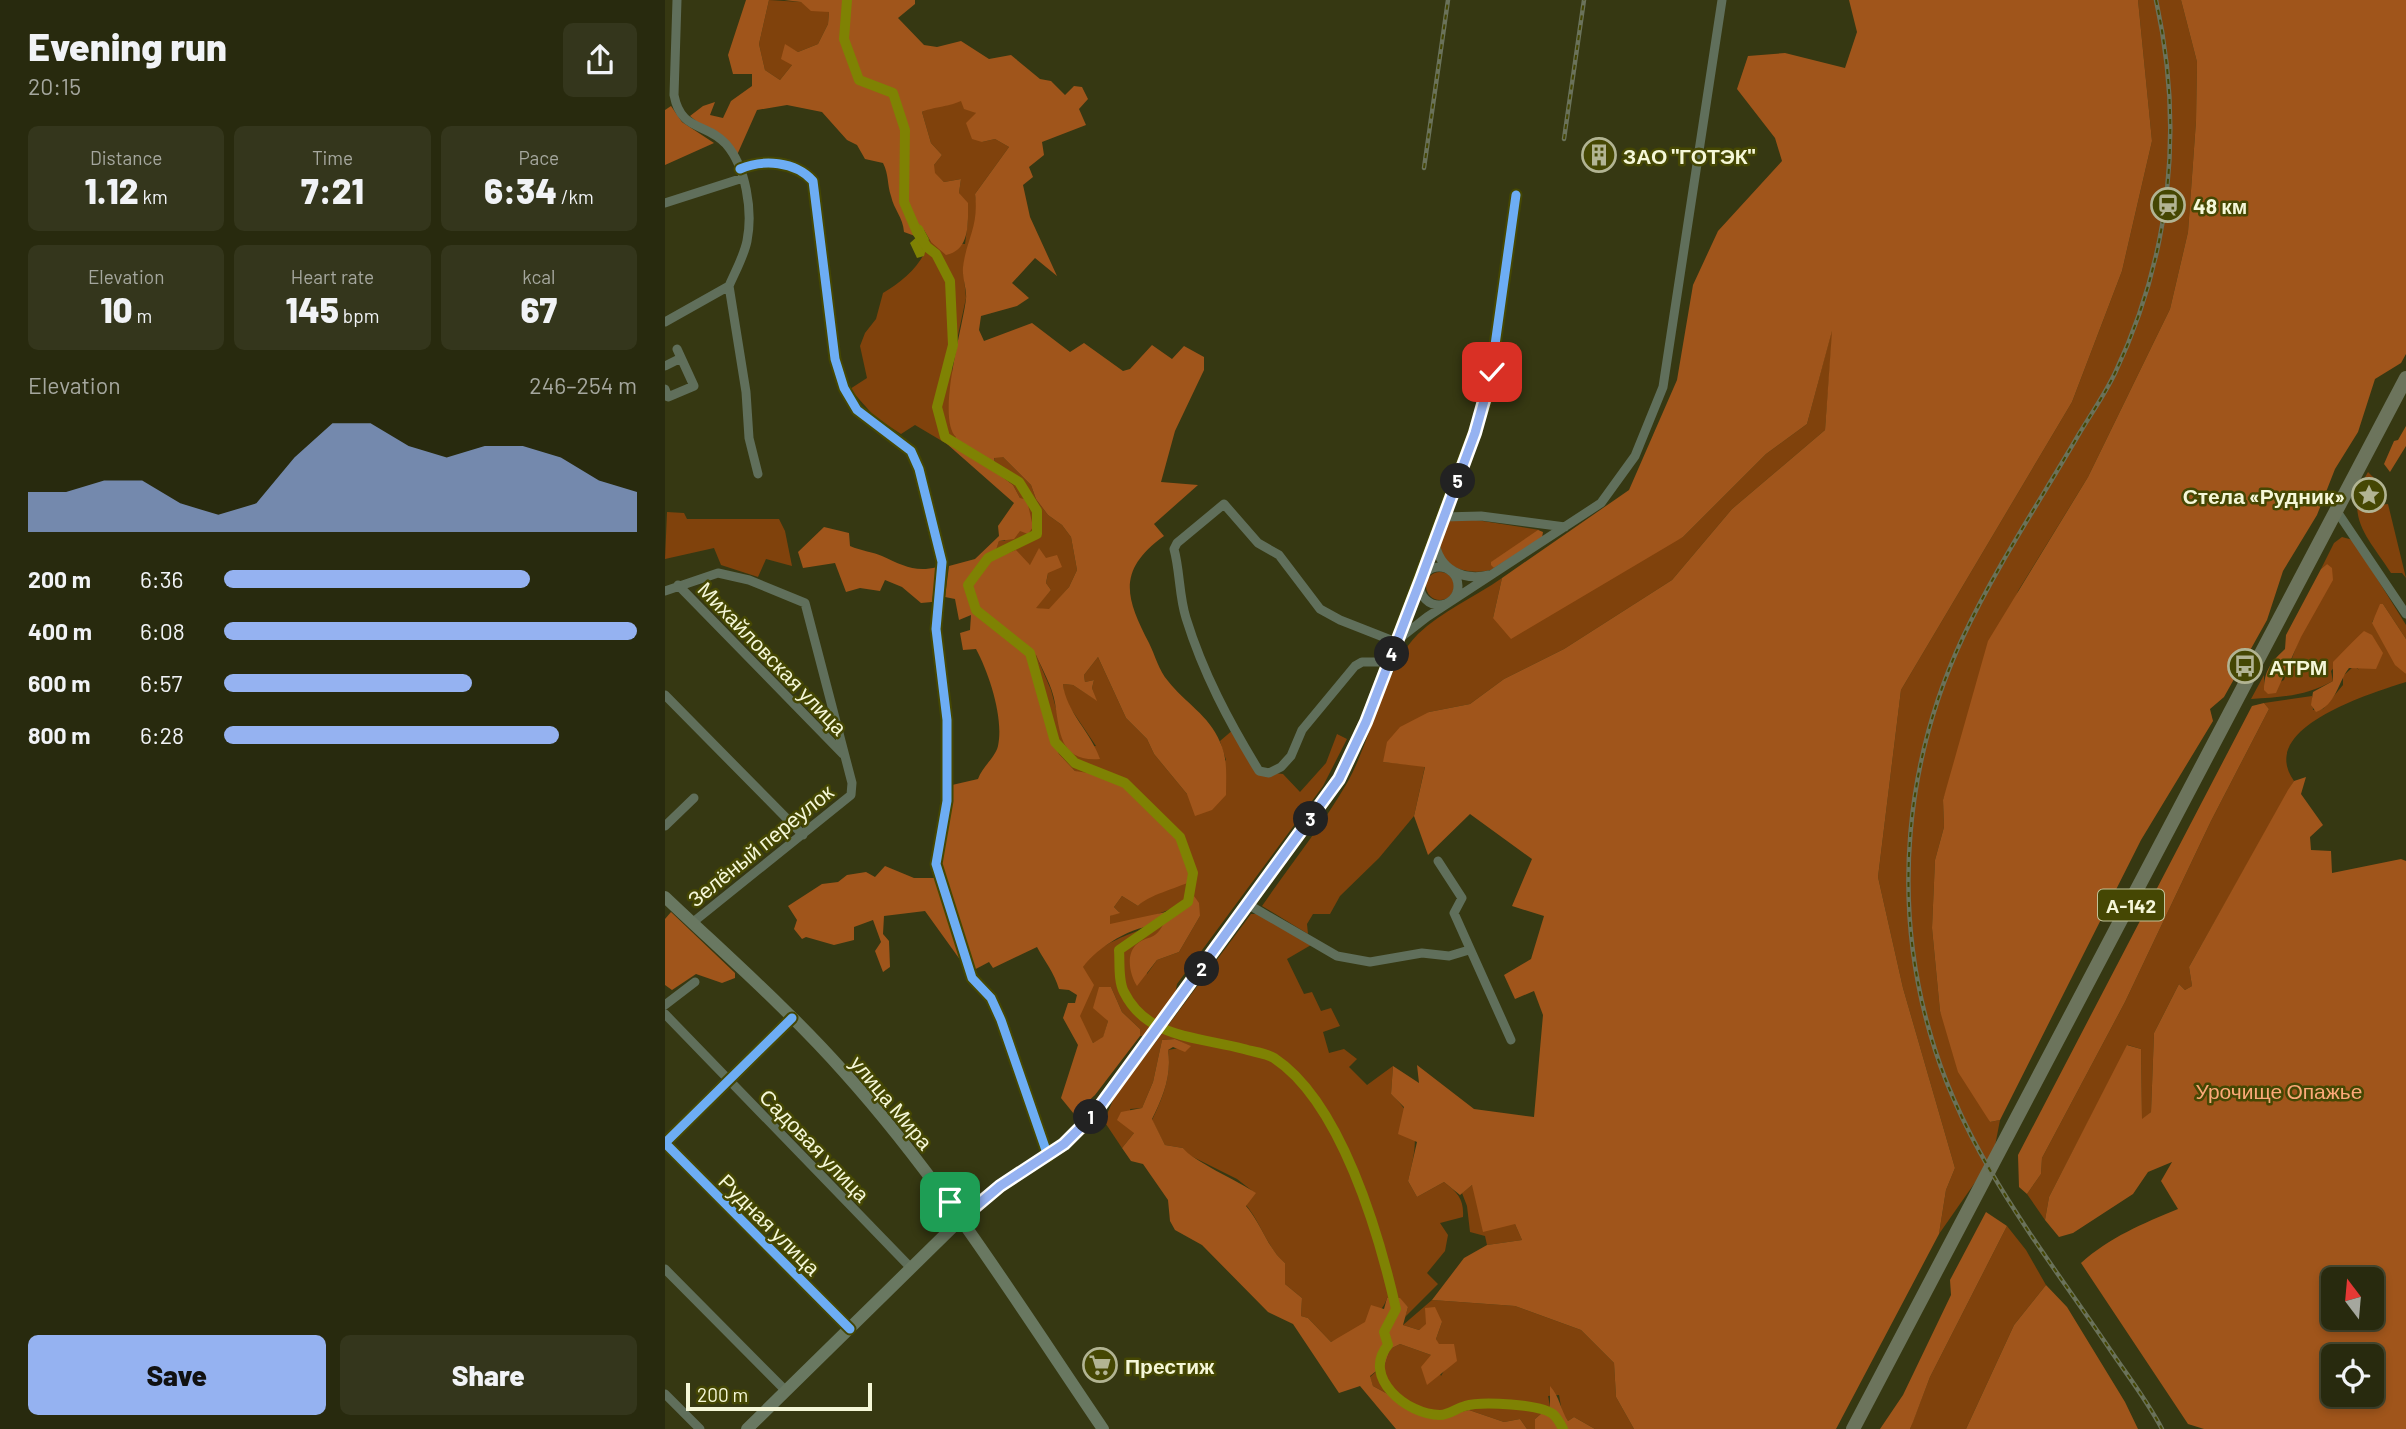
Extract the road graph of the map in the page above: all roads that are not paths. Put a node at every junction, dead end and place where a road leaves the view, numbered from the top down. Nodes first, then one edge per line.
1 (677, 0) edge
2 (1722, 0) edge
3 (741, 174) junction
4 (1516, 195) dead end
5 (665, 203) edge
6 (729, 286) junction
7 (665, 322) edge
8 (665, 366) edge
9 (2406, 378) edge
10 (665, 389) edge
11 (758, 474) dead end
12 (2336, 510) junction
13 (1443, 517) junction
14 (1565, 527) junction
15 (1435, 540) junction
16 (1450, 570) junction
17 (1501, 571) junction
18 (1421, 579) junction
19 (678, 586) junction
20 (665, 591) edge
21 (1448, 603) junction
22 (2406, 614) edge
23 (1396, 642) junction
24 (1379, 662) dead end
25 (665, 695) edge
26 (844, 755) junction
27 (694, 798) dead end
28 (665, 826) edge
29 (803, 835) junction
30 (1438, 861) dead end
31 (665, 897) edge
32 (1249, 905) junction
33 (692, 923) junction
34 (1469, 950) junction
35 (695, 982) dead end
36 (665, 1005) edge
37 (665, 1014) edge
38 (792, 1018) junction
39 (1511, 1040) dead end
40 (728, 1081) junction
41 (665, 1143) edge
42 (1048, 1156) junction
43 (962, 1218) junction
44 (911, 1268) junction
45 (665, 1269) edge
46 (849, 1329) junction
47 (786, 1391) junction
48 (665, 1394) edge
49 (1100, 1428) edge
50 (700, 1429) edge
51 (747, 1429) edge
52 (1853, 1429) edge

1 - 3 street
2 - 14 street
3 - 5 street
3 - 6 street
3 - 42 street
4 - 13 street
6 - 7 street
6 - 11 street
8 - 10 street
9 - 12 highway, А-142
12 - 22 street
12 - 52 highway, А-142
13 - 14 street
13 - 15 street
14 - 17 street
15 - 16 street
15 - 18 street
16 - 17 street
16 - 18 street
16 - 21 street
17 - 21 street
18 - 21 street
18 - 23 street
19 - 20 street
19 - 26 street, Михайловская улица
19 - 26 street
21 - 23 street
23 - 24 street
23 - 32 street
25 - 29 street
26 - 29 street, Зелёный переулок
27 - 28 street
29 - 33 street, Зелёный переулок
30 - 34 street
31 - 33 main road, улица Мира
32 - 34 street
32 - 42 street
33 - 38 main road, улица Мира
34 - 39 street
35 - 36 street
37 - 40 street, Садовая улица
38 - 40 street
38 - 43 main road, улица Мира
40 - 41 street
40 - 44 street, Садовая улица
41 - 46 street, Рудная улица
42 - 43 street
43 - 44 main road
43 - 49 main road, улица Мира
44 - 46 main road
45 - 47 street
46 - 47 main road
47 - 51 main road
48 - 50 street

